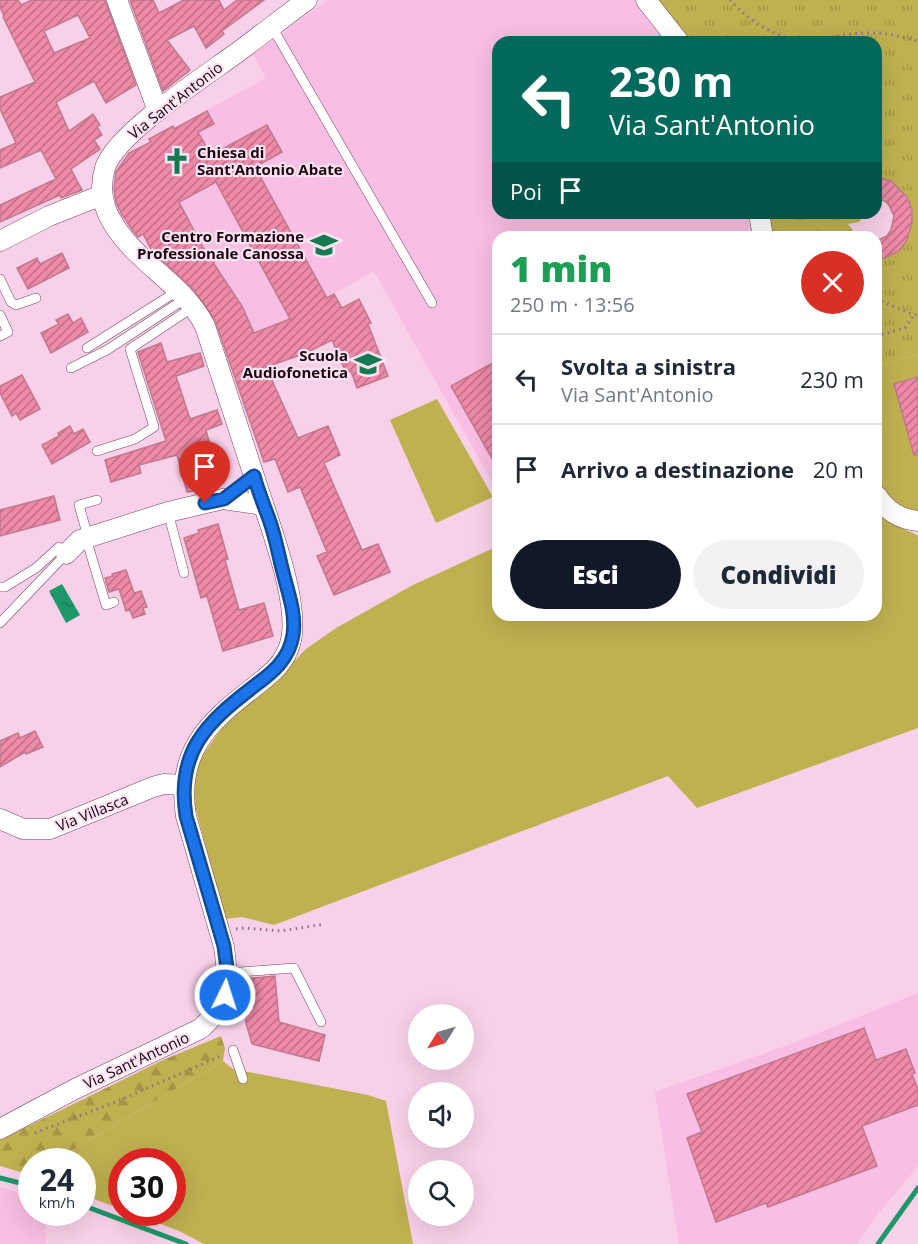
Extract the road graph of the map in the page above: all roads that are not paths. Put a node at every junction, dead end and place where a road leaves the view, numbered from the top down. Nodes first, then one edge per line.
1 (117, 0) edge
2 (307, 0) edge
3 (646, 0) edge
4 (265, 36) junction
5 (674, 36) edge
6 (158, 111) junction
7 (102, 195) junction
8 (0, 240) edge
9 (0, 279) edge
10 (36, 298) dead end
11 (186, 298) junction
12 (432, 303) dead end
13 (0, 315) edge
14 (0, 336) edge
15 (87, 348) dead end
16 (71, 368) dead end
17 (98, 451) dead end
18 (254, 476) junction
19 (224, 499) junction
20 (97, 500) dead end
21 (882, 502) edge
22 (263, 505) junction
23 (168, 512) junction
24 (918, 521) edge
25 (76, 544) junction
26 (184, 573) dead end
27 (0, 587) edge
28 (114, 602) dead end
29 (0, 623) edge
30 (184, 785) junction
31 (0, 819) edge
32 (227, 973) junction
33 (321, 1022) dead end
34 (233, 1050) road end
35 (243, 1079) dead end
36 (0, 1129) edge

1 - 6 street
2 - 4 street, Via Sant'Antonio
3 - 5 street
4 - 6 street, Via Sant'Antonio
4 - 12 lane
6 - 7 street, Via Sant'Antonio
7 - 8 street
7 - 11 street, Via Sant'Antonio
9 - 10 lane
11 - 15 lane
11 - 16 lane
11 - 17 lane
11 - 18 street, Via Sant'Antonio
13 - 14 lane
18 - 19 street
18 - 22 street, Via Sant'Antonio
19 - 22 street
19 - 23 street
20 - 25 lane
21 - 24 street
22 - 30 street, Via Sant'Antonio
23 - 25 street
23 - 26 lane
25 - 27 lane
25 - 28 lane
25 - 29 lane
30 - 31 street, Via Villasca
30 - 32 street, Via Sant'Antonio
32 - 33 lane
32 - 36 street, Via Sant'Antonio
34 - 35 lane

